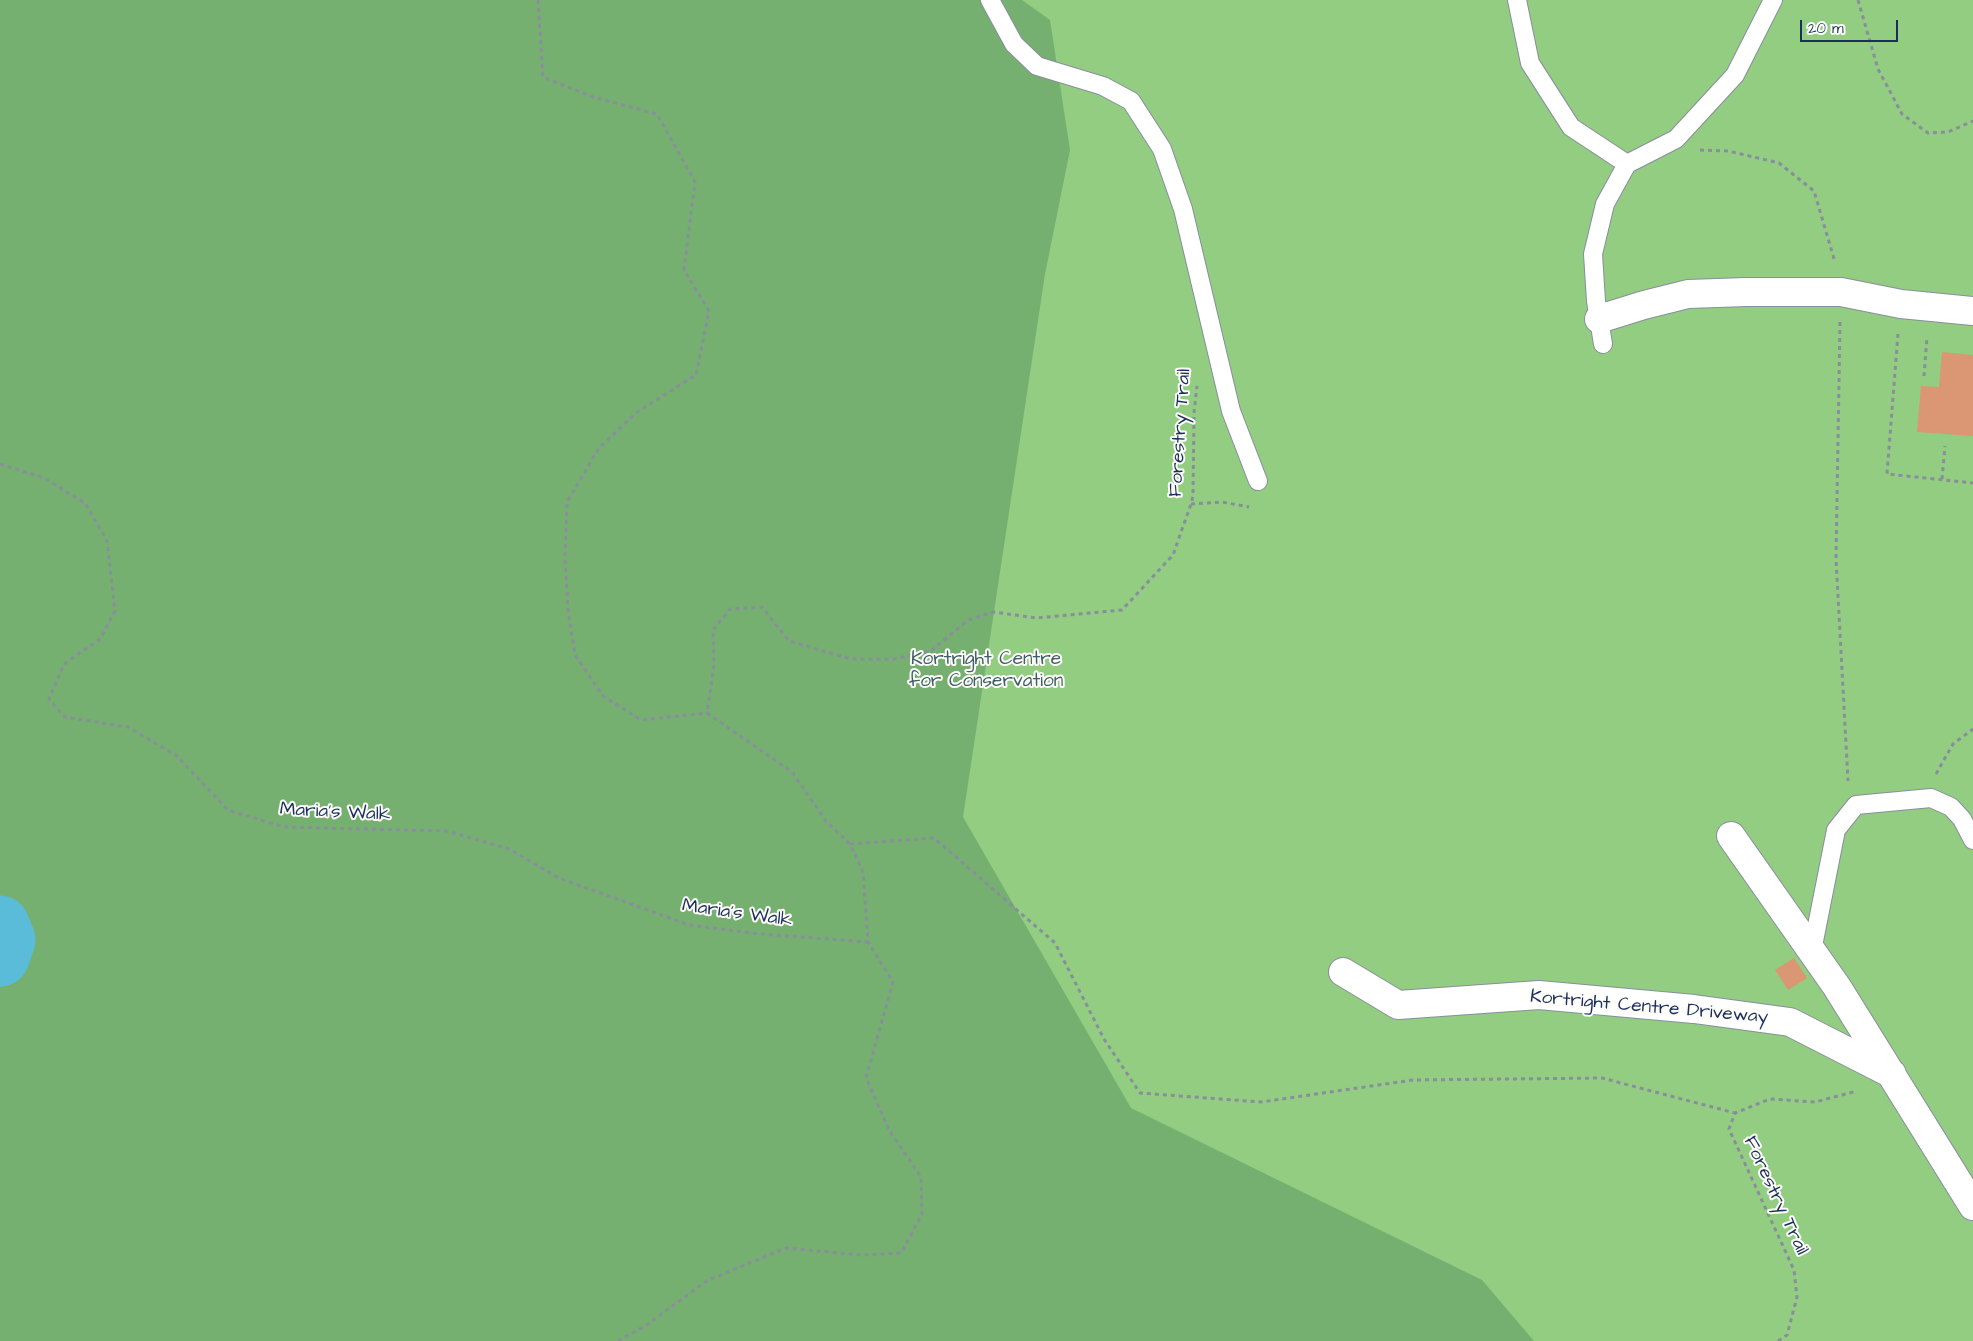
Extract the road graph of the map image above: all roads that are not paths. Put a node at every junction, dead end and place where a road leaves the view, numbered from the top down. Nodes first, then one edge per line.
1 (990, 0) edge
2 (1517, 0) edge
3 (1773, 0) edge
4 (1627, 164) junction
5 (1973, 311) edge
6 (1601, 331) joint
7 (1258, 481) dead end
8 (1731, 836) dead end
9 (1973, 840) edge
10 (1812, 951) junction
11 (1343, 972) dead end
12 (1892, 1074) junction
13 (1973, 1206) edge

1 - 7 lane
2 - 4 lane
3 - 4 lane
4 - 6 lane
5 - 6 street
8 - 10 street
9 - 10 lane
10 - 12 street
11 - 12 street, Kortright Centre Driveway
12 - 13 street

